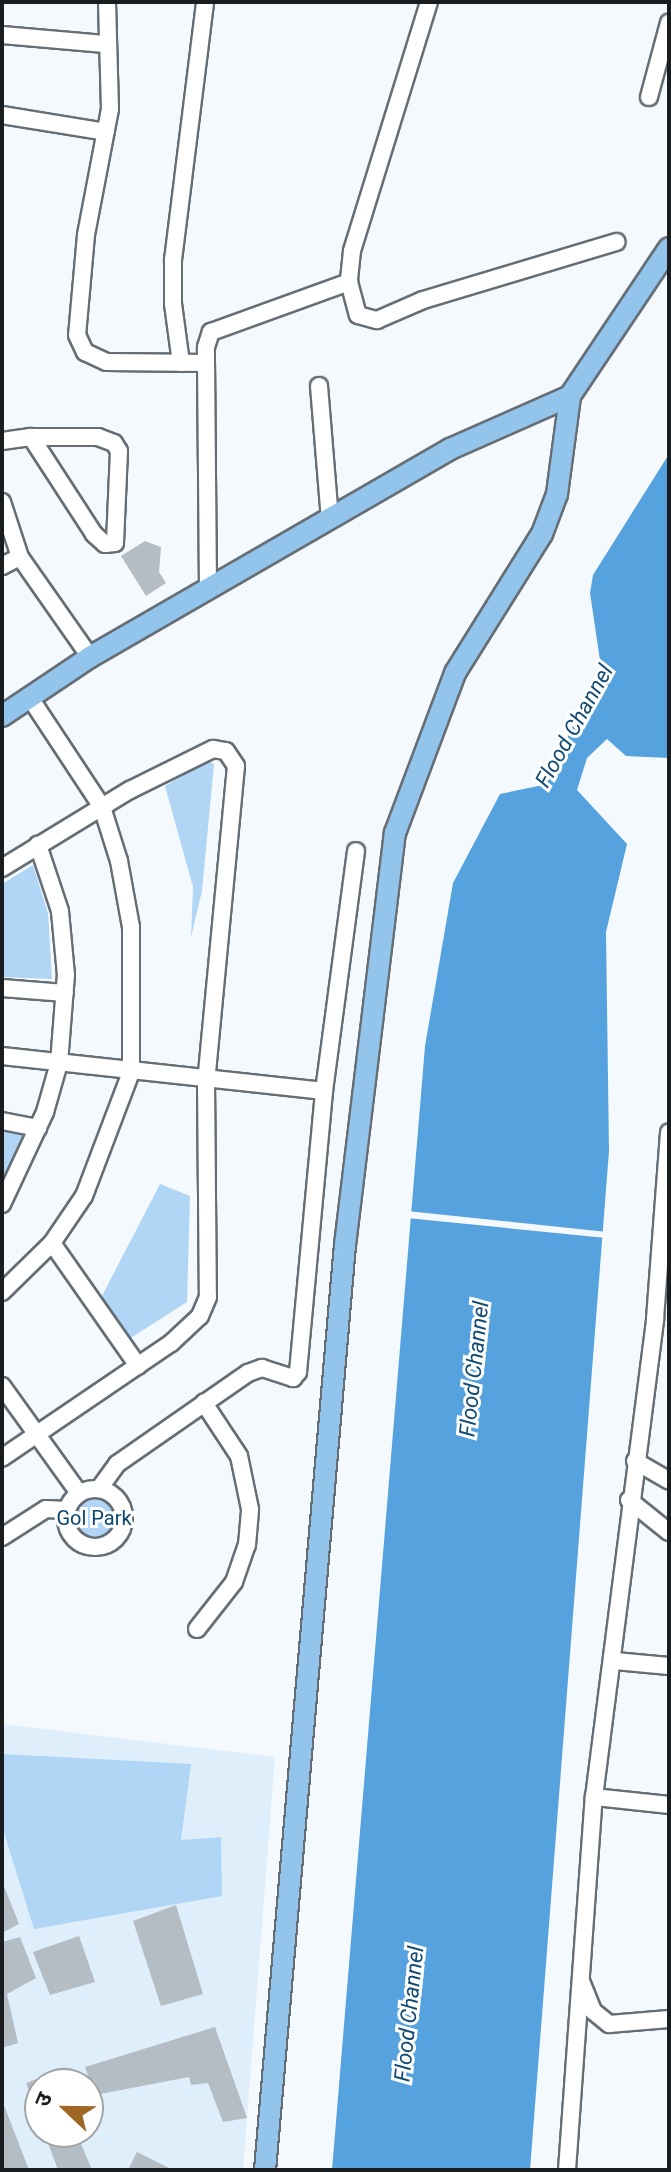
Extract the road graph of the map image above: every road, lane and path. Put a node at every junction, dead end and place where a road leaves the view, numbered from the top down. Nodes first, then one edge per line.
1 (107, 2) edge
2 (205, 2) edge
3 (429, 2) edge
4 (669, 23) edge
5 (2, 35) edge
6 (105, 44) junction
7 (649, 97) dead end
8 (2, 115) edge
9 (106, 132) junction
10 (616, 242) dead end
11 (669, 248) edge
12 (662, 270) edge
13 (349, 282) junction
14 (181, 363) junction
15 (206, 363) junction
16 (319, 386) dead end
17 (570, 396) junction
18 (31, 437) junction
19 (2, 441) edge
20 (2, 502) edge
21 (2, 509) edge
22 (330, 519) junction
23 (20, 557) junction
24 (2, 566) edge
25 (208, 589) junction
26 (90, 657) junction
27 (30, 698) junction
28 (2, 716) edge
29 (102, 807) junction
30 (38, 845) junction
31 (356, 851) dead end
32 (2, 868) edge
33 (2, 988) edge
34 (65, 993) junction
35 (2, 1056) edge
36 (59, 1063) junction
37 (131, 1072) junction
38 (206, 1081) junction
39 (324, 1091) junction
40 (2, 1121) edge
41 (38, 1128) junction
42 (669, 1133) edge
43 (2, 1204) edge
44 (52, 1243) junction
45 (2, 1292) edge
46 (662, 1321) edge
47 (138, 1366) junction
48 (2, 1386) edge
49 (204, 1403) junction
50 (35, 1434) junction
51 (2, 1458) edge
52 (635, 1461) junction
53 (669, 1481) edge
54 (99, 1489) junction
55 (79, 1493) junction
56 (629, 1500) junction
57 (67, 1510) junction
58 (669, 1532) edge
59 (2, 1537) edge
60 (197, 1629) dead end
61 (615, 1661) junction
62 (669, 1666) edge
63 (594, 1797) junction
64 (669, 1805) edge
65 (579, 1978) junction
66 (669, 2019) edge
67 (265, 2170) edge
68 (567, 2170) edge

1 - 6 street
2 - 14 street
3 - 13 street
4 - 7 street
5 - 6 street
6 - 9 street
8 - 9 street
9 - 14 street
10 - 13 street
11 - 12 main road
12 - 17 main road
13 - 15 street
14 - 15 street
15 - 25 street
16 - 22 street
17 - 22 main road
17 - 67 main road
18 - 18 street
18 - 19 street
20 - 21 street
21 - 23 street
22 - 25 main road
23 - 24 street
23 - 26 street
25 - 26 main road
26 - 27 main road
27 - 28 main road
27 - 29 street
29 - 30 street
29 - 37 street
29 - 38 street
30 - 32 street
30 - 34 street
31 - 39 street
33 - 34 street
34 - 36 street
35 - 36 street
36 - 37 street
36 - 41 street
37 - 38 street
37 - 44 street
38 - 39 street
38 - 47 street
39 - 49 street
40 - 41 street
41 - 43 street
42 - 46 street
44 - 45 street
44 - 47 street
46 - 52 street
47 - 50 street
48 - 50 street
49 - 54 street
49 - 60 street
50 - 51 street
50 - 55 street
52 - 53 street
52 - 56 street
54 - 55 street
54 - 57 street
55 - 57 street
56 - 58 street
56 - 61 street
57 - 59 street
61 - 62 street
61 - 63 street
63 - 64 street
63 - 65 street
65 - 66 street
65 - 68 street

